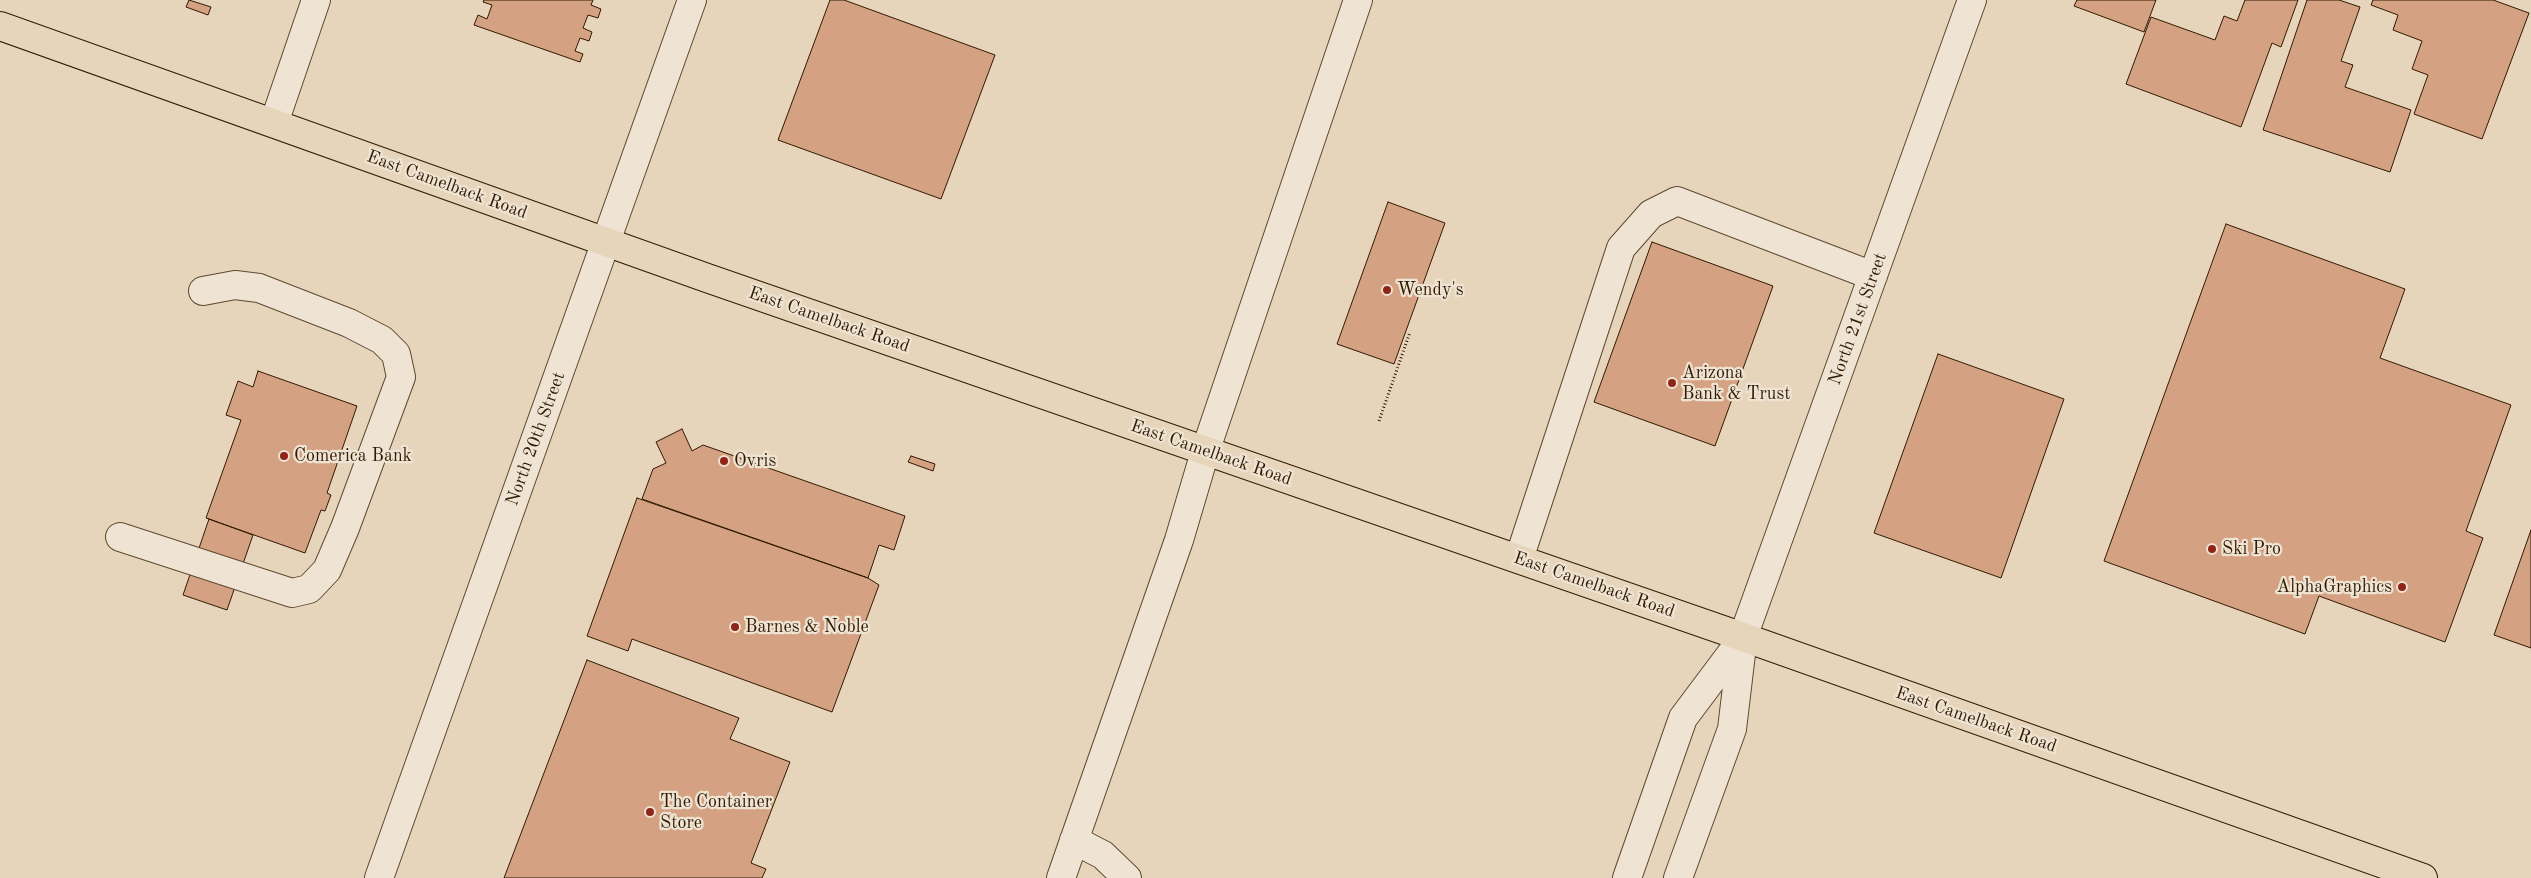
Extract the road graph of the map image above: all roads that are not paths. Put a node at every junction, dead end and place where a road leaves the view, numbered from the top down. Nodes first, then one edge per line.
1 (316, 0) edge
2 (692, 0) edge
3 (1358, 0) edge
4 (1972, 0) edge
5 (0, 26) edge
6 (274, 123) junction
7 (607, 242) junction
8 (1873, 276) junction
9 (203, 291) dead end
10 (1204, 452) junction
11 (120, 537) dead end
12 (1519, 559) junction
13 (1744, 637) junction
14 (1074, 840) junction
15 (378, 878) edge
16 (1061, 878) edge
17 (1127, 878) edge
18 (1627, 878) edge
19 (1678, 878) edge
20 (2424, 878) edge

1 - 6 street
2 - 7 street, North 20th Street
3 - 10 street
4 - 8 street, North 21st Street
5 - 6 main road, East Camelback Road
6 - 7 main road, East Camelback Road
7 - 10 main road, East Camelback Road
7 - 15 street, North 20th Street
8 - 12 street
8 - 13 street, North 21st Street
9 - 11 street
10 - 12 main road, East Camelback Road
10 - 14 street
12 - 13 main road, East Camelback Road
13 - 18 street
13 - 19 street
13 - 20 main road, East Camelback Road
14 - 16 street
14 - 17 street

